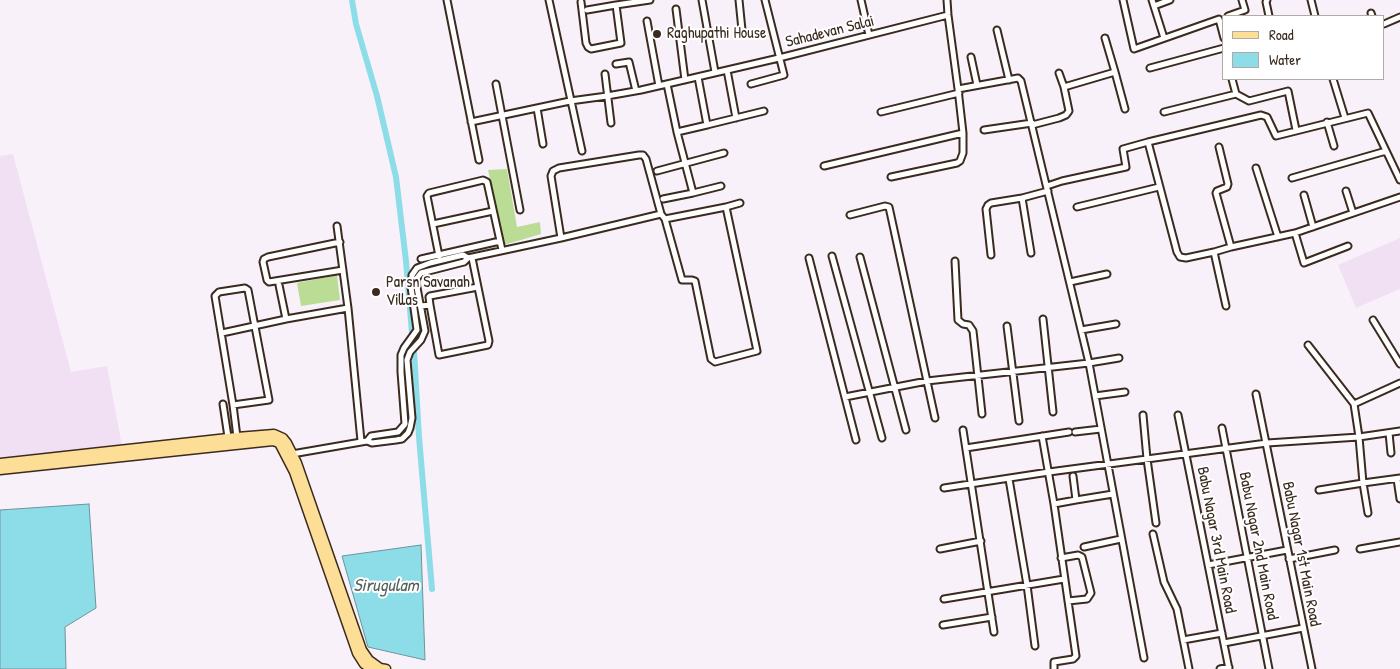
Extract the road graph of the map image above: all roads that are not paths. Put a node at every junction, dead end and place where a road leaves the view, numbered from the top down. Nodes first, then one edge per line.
1 (447, 0) edge
2 (549, 0) edge
3 (650, 0) edge
4 (702, 0) edge
5 (739, 0) edge
6 (765, 0) edge
7 (861, 0) edge
8 (947, 0) edge
9 (1123, 0) edge
10 (1170, 0) edge
11 (1242, 0) edge
12 (1267, 0) edge
13 (1311, 0) edge
14 (581, 2) dead end
15 (1153, 3) edge
16 (616, 5) junction
17 (676, 9) dead end
18 (587, 10) dead end
19 (948, 15) junction
20 (1231, 15) edge
21 (1269, 15) edge
22 (1315, 15) edge
23 (1400, 17) edge
24 (1222, 18) edge
25 (647, 22) dead end
26 (1385, 24) edge
27 (742, 30) dead end
28 (997, 30) dead end
29 (869, 35) junction
30 (1105, 38) dead end
31 (1164, 38) junction
32 (1222, 49) edge
33 (971, 57) dead end
34 (779, 58) junction
35 (616, 64) dead end
36 (1150, 68) dead end
37 (728, 70) junction
38 (715, 72) junction
39 (1059, 72) dead end
40 (1115, 72) junction
41 (605, 74) dead end
42 (698, 77) junction
43 (685, 80) junction
44 (1009, 80) junction
45 (1232, 80) edge
46 (1332, 80) edge
47 (496, 84) dead end
48 (667, 84) junction
49 (750, 84) dead end
50 (977, 85) junction
51 (659, 86) junction
52 (1064, 88) junction
53 (636, 91) junction
54 (958, 91) junction
55 (1236, 94) junction
56 (608, 96) junction
57 (570, 101) junction
58 (537, 108) junction
59 (1125, 109) dead end
60 (764, 112) dead end
61 (881, 112) dead end
62 (1164, 112) dead end
63 (502, 115) junction
64 (736, 118) junction
65 (1345, 118) junction
66 (471, 122) junction
67 (1327, 122) junction
68 (611, 123) dead end
69 (1032, 124) junction
70 (707, 125) junction
71 (984, 130) dead end
72 (1296, 130) junction
73 (677, 132) junction
74 (963, 133) junction
75 (1148, 142) junction
76 (543, 144) dead end
77 (1334, 146) dead end
78 (1219, 147) dead end
79 (582, 151) dead end
80 (1386, 151) junction
81 (724, 153) dead end
82 (479, 160) dead end
83 (685, 164) junction
84 (824, 166) dead end
85 (1256, 168) dead end
86 (657, 170) dead end
87 (891, 177) dead end
88 (1292, 178) dead end
89 (1400, 180) edge
90 (721, 186) dead end
91 (1159, 187) junction
92 (1048, 189) junction
93 (1346, 191) dead end
94 (693, 193) junction
95 (1304, 195) dead end
96 (1400, 197) edge
97 (1022, 198) junction
98 (663, 199) dead end
99 (740, 203) dead end
100 (726, 207) junction
101 (1077, 207) dead end
102 (520, 210) dead end
103 (493, 211) junction
104 (1353, 213) junction
105 (661, 214) junction
106 (850, 216) dead end
107 (665, 219) junction
108 (433, 224) junction
109 (338, 226) dead end
110 (1313, 227) junction
111 (1296, 232) junction
112 (1278, 237) junction
113 (561, 238) junction
114 (500, 241) junction
115 (340, 242) junction
116 (1348, 246) dead end
117 (1231, 247) junction
118 (502, 250) junction
119 (1214, 252) junction
120 (1031, 253) dead end
121 (991, 255) dead end
122 (439, 256) junction
123 (832, 256) dead end
124 (860, 257) dead end
125 (447, 258) junction
126 (470, 258) junction
127 (809, 258) dead end
128 (421, 260) dead end
129 (955, 261) dead end
130 (448, 265) junction
131 (343, 270) junction
132 (419, 271) junction
133 (1107, 274) dead end
134 (1070, 282) junction
135 (414, 284) junction
136 (279, 285) dead end
137 (478, 287) junction
138 (430, 305) junction
139 (421, 306) junction
140 (1226, 306) dead end
141 (348, 308) junction
142 (286, 319) junction
143 (1043, 319) dead end
144 (1373, 320) dead end
145 (1116, 324) dead end
146 (254, 326) junction
147 (1007, 326) dead end
148 (417, 330) junction
149 (1081, 330) junction
150 (425, 331) junction
151 (222, 333) junction
152 (1308, 345) dead end
153 (1119, 358) dead end
154 (404, 359) junction
155 (1089, 363) junction
156 (1400, 364) edge
157 (1048, 368) junction
158 (1013, 372) junction
159 (977, 376) junction
160 (927, 381) junction
161 (1400, 383) edge
162 (894, 387) junction
163 (1124, 392) dead end
164 (869, 393) junction
165 (1256, 394) dead end
166 (1095, 396) junction
167 (845, 397) junction
168 (223, 404) dead end
169 (1354, 404) junction
170 (233, 405) junction
171 (1053, 412) dead end
172 (982, 414) dead end
173 (404, 415) junction
174 (412, 415) junction
175 (1143, 415) dead end
176 (1178, 415) dead end
177 (935, 418) dead end
178 (1019, 421) dead end
179 (1222, 428) dead end
180 (1101, 429) junction
181 (906, 430) dead end
182 (964, 430) dead end
183 (1400, 431) edge
184 (398, 432) junction
185 (1388, 433) junction
186 (1042, 436) junction
187 (232, 437) junction
188 (1359, 437) junction
189 (882, 438) dead end
190 (400, 439) junction
191 (856, 440) dead end
192 (364, 441) junction
193 (1267, 443) junction
194 (966, 448) junction
195 (1226, 449) junction
196 (1391, 453) dead end
197 (292, 454) junction
198 (1186, 454) junction
199 (80, 458) junction
200 (1147, 460) junction
201 (0, 463) edge
202 (1107, 465) junction
203 (0, 470) edge
204 (1049, 472) junction
205 (1073, 476) dead end
206 (1009, 479) junction
207 (1399, 479) edge
208 (1363, 483) junction
209 (972, 484) junction
210 (944, 488) dead end
211 (1319, 490) dead end
212 (1113, 494) junction
213 (1400, 498) edge
214 (1076, 500) junction
215 (1054, 504) junction
216 (1368, 513) dead end
217 (1156, 522) dead end
218 (1153, 534) dead end
219 (1121, 539) junction
220 (981, 542) junction
221 (1400, 542) edge
222 (1084, 547) dead end
223 (940, 549) dead end
224 (1360, 549) dead end
225 (1287, 550) junction
226 (1335, 550) dead end
227 (1061, 558) junction
228 (1248, 558) junction
229 (1289, 559) junction
230 (1208, 565) junction
231 (1064, 579) junction
232 (1027, 585) junction
233 (988, 592) junction
234 (944, 599) dead end
235 (1068, 601) junction
236 (992, 617) junction
237 (944, 625) dead end
238 (1304, 628) junction
239 (994, 632) dead end
240 (1222, 633) junction
241 (1262, 636) junction
242 (1183, 640) junction
243 (1224, 643) junction
244 (1035, 646) dead end
245 (1144, 658) dead end
246 (1229, 668) edge
247 (371, 669) edge
248 (386, 669) edge
249 (1054, 669) edge
250 (1189, 669) edge
251 (1220, 669) edge
252 (1269, 669) edge
253 (1312, 669) edge

1 - 66 street
2 - 57 street
3 - 16 street
4 - 38 street
5 - 27 street
6 - 34 street
7 - 29 street
8 - 19 street
9 - 31 street
10 - 15 street
11 - 20 street
12 - 21 street
13 - 22 street
14 - 16 street
15 - 31 street
16 - 18 street
17 - 43 street
19 - 29 street, Sahadevan Salai
19 - 54 street
23 - 26 street
24 - 31 street
25 - 51 street
28 - 44 street
29 - 34 street, Sahadevan Salai
30 - 40 street
32 - 36 street
33 - 50 street
34 - 37 street, Sahadevan Salai
34 - 49 street
35 - 53 street
37 - 38 street, Sahadevan Salai
37 - 64 street
38 - 42 street, Sahadevan Salai
39 - 52 street
40 - 52 street
40 - 59 street
41 - 56 street
42 - 43 street, Sahadevan Salai
42 - 70 street
43 - 48 street, Sahadevan Salai
44 - 50 street
44 - 69 street
45 - 55 street
46 - 65 street
47 - 63 street
48 - 51 street, Sahadevan Salai
48 - 73 street
50 - 54 street
51 - 53 street, Sahadevan Salai
52 - 69 street
53 - 56 street, Sahadevan Salai
54 - 61 street
54 - 74 street
55 - 62 street
55 - 72 street
56 - 57 street, Sahadevan Salai
56 - 68 street
57 - 58 street, Sahadevan Salai
57 - 79 street
58 - 63 street, Sahadevan Salai
58 - 76 street
60 - 64 street
63 - 66 street, Sahadevan Salai
63 - 102 street
64 - 70 street
65 - 67 street
65 - 80 street
66 - 82 street
67 - 72 street
67 - 77 street
69 - 71 street
69 - 92 street
70 - 73 street
72 - 75 street
73 - 83 street
74 - 84 street
74 - 87 street
75 - 91 street
75 - 92 street
78 - 117 street
80 - 88 street
80 - 89 street
81 - 83 street
83 - 86 street
83 - 94 street
85 - 112 street
90 - 94 street
91 - 101 street
91 - 119 street
92 - 97 street
92 - 134 street
93 - 104 street
94 - 98 street
95 - 110 street
96 - 104 street
97 - 120 street
97 - 121 street
99 - 100 street
100 - 107 street
100 - 107 street
103 - 108 street
103 - 108 street
103 - 114 street
104 - 110 street
105 - 107 street
105 - 113 street
105 - 113 street
106 - 160 street
108 - 122 street
109 - 115 street
110 - 111 street
111 - 112 street
111 - 116 street
112 - 117 street
113 - 118 street
114 - 118 street
114 - 122 street
115 - 131 street
115 - 131 street
117 - 119 street
118 - 126 street
119 - 140 street
122 - 128 street
123 - 164 street
124 - 162 street
125 - 126 street
125 - 130 street
125 - 132 street
126 - 130 street
126 - 137 street
127 - 167 street
129 - 159 street
130 - 132 street
131 - 141 street
132 - 135 street
133 - 134 street
134 - 149 street
135 - 139 street
135 - 148 street
136 - 142 street
137 - 138 street
137 - 138 street
138 - 139 street
139 - 150 street
141 - 142 street
141 - 192 street
142 - 146 street
143 - 157 street
144 - 156 street
145 - 149 street
146 - 151 street
146 - 151 street
146 - 170 street
147 - 158 street
148 - 150 street
148 - 154 street
149 - 155 street
150 - 154 street
151 - 170 street
152 - 169 street
153 - 155 street
154 - 173 street
154 - 174 street
155 - 157 street
155 - 166 street
157 - 158 street
157 - 171 street
158 - 159 street
158 - 178 street
159 - 160 street
159 - 172 street
160 - 162 street
160 - 177 street
161 - 169 street
162 - 164 street
162 - 181 street
163 - 166 street
164 - 167 street
164 - 189 street
165 - 193 street, Babu Nagar 1st Main Road
166 - 180 street
167 - 191 street
168 - 187 street
169 - 188 street
170 - 187 street
173 - 174 street
173 - 184 street
174 - 190 street
175 - 200 street
176 - 198 street, Babu Nagar 3rd Main Road
179 - 195 street, Babu Nagar 2nd Main Road
180 - 186 street
180 - 202 street
182 - 194 street
183 - 185 street
184 - 190 street
184 - 192 street
185 - 188 street
185 - 196 street
186 - 194 street
186 - 204 street
187 - 197 main road
187 - 199 main road
188 - 193 street
188 - 208 street
190 - 192 street
192 - 197 street
193 - 195 street
193 - 225 street, Babu Nagar 1st Main Road
194 - 209 street
195 - 198 street
195 - 228 street, Babu Nagar 2nd Main Road
197 - 248 main road
198 - 200 street
198 - 230 street, Babu Nagar 3rd Main Road
199 - 201 main road
199 - 203 main road
199 - 247 main road
200 - 202 street
200 - 217 street
202 - 204 street
202 - 212 street
204 - 206 street
204 - 215 street
205 - 214 street
206 - 209 street
206 - 232 street
207 - 208 street
207 - 213 street
208 - 211 street
208 - 216 street
209 - 210 street
209 - 220 street
212 - 214 street
212 - 219 street
214 - 215 street
215 - 227 street
218 - 242 street
219 - 222 street
219 - 245 street
220 - 223 street
220 - 233 street
221 - 224 street
225 - 228 street
225 - 229 street, Babu Nagar 1st Main Road
226 - 229 street
227 - 231 street
227 - 235 street
228 - 230 street
228 - 241 street, Babu Nagar 2nd Main Road
229 - 238 street, Babu Nagar 1st Main Road
230 - 240 street, Babu Nagar 3rd Main Road
231 - 232 street
231 - 235 street
232 - 233 street
232 - 244 street
233 - 234 street
233 - 236 street
235 - 249 street
236 - 237 street
236 - 239 street
238 - 241 street
238 - 253 street, Babu Nagar 1st Main Road
240 - 242 street
240 - 243 street, Babu Nagar 3rd Main Road
241 - 243 street
241 - 252 street, Babu Nagar 2nd Main Road
242 - 250 street
243 - 246 street, Babu Nagar 3rd Main Road
246 - 251 street

